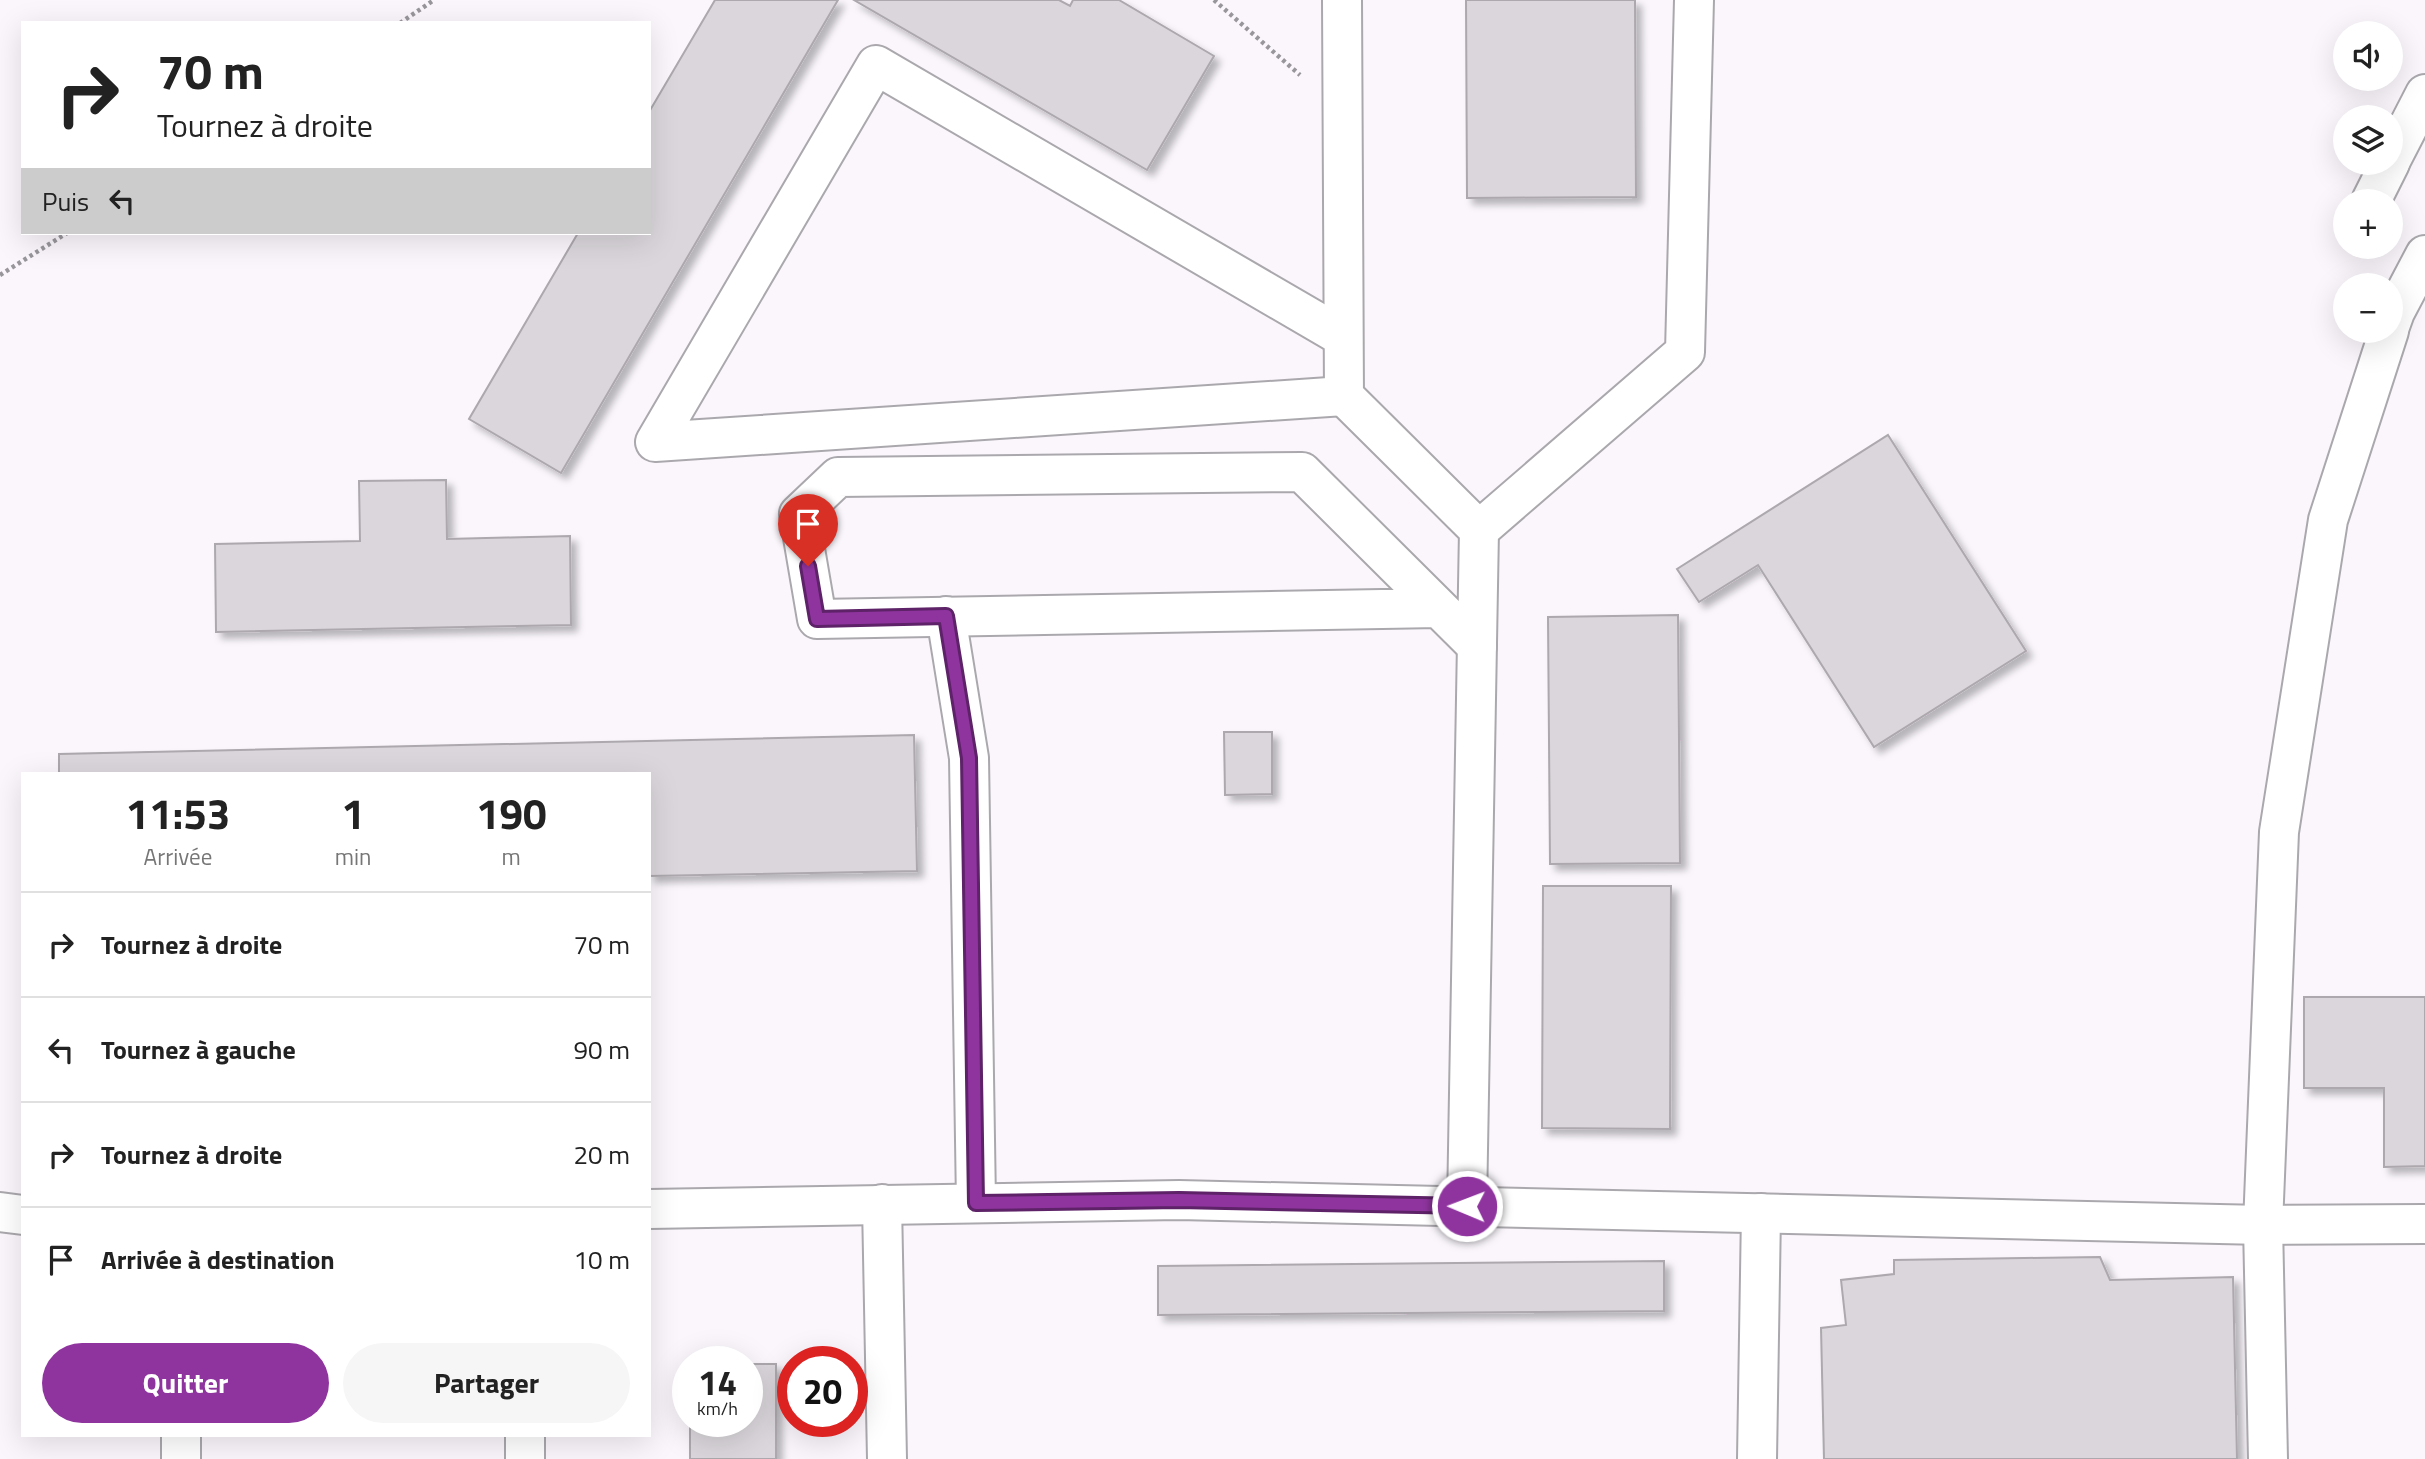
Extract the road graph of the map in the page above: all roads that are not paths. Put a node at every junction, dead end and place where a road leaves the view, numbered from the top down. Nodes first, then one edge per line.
1 (1342, 0) edge
2 (1694, 0) edge
3 (2425, 94) edge
4 (2403, 137) edge
5 (2425, 255) edge
6 (2403, 297) edge
7 (1343, 337) junction
8 (2385, 343) edge
9 (1344, 396) junction
10 (1479, 530) junction
11 (1438, 608) junction
12 (946, 616) junction
13 (1477, 646) junction
14 (976, 1203) junction
15 (882, 1205) junction
16 (1467, 1206) junction
17 (651, 1209) edge
18 (0, 1212) edge
19 (1761, 1213) junction
20 (21, 1215) edge
21 (2425, 1224) edge
22 (2263, 1225) junction
23 (181, 1437) edge
24 (525, 1437) edge
25 (181, 1459) edge
26 (525, 1459) edge
27 (887, 1459) edge
28 (1757, 1459) edge
29 (2268, 1459) edge

1 - 7 lane
2 - 10 lane
3 - 4 lane
5 - 6 lane
7 - 9 lane
7 - 9 lane
8 - 22 lane
9 - 10 lane
10 - 13 lane
11 - 12 lane
11 - 12 lane
11 - 13 lane
12 - 14 lane
13 - 16 lane
14 - 15 lane
14 - 16 lane
15 - 17 lane
15 - 27 lane
16 - 19 lane
18 - 20 lane
19 - 22 lane
19 - 28 lane
21 - 22 lane
22 - 29 lane
23 - 25 lane
24 - 26 lane

